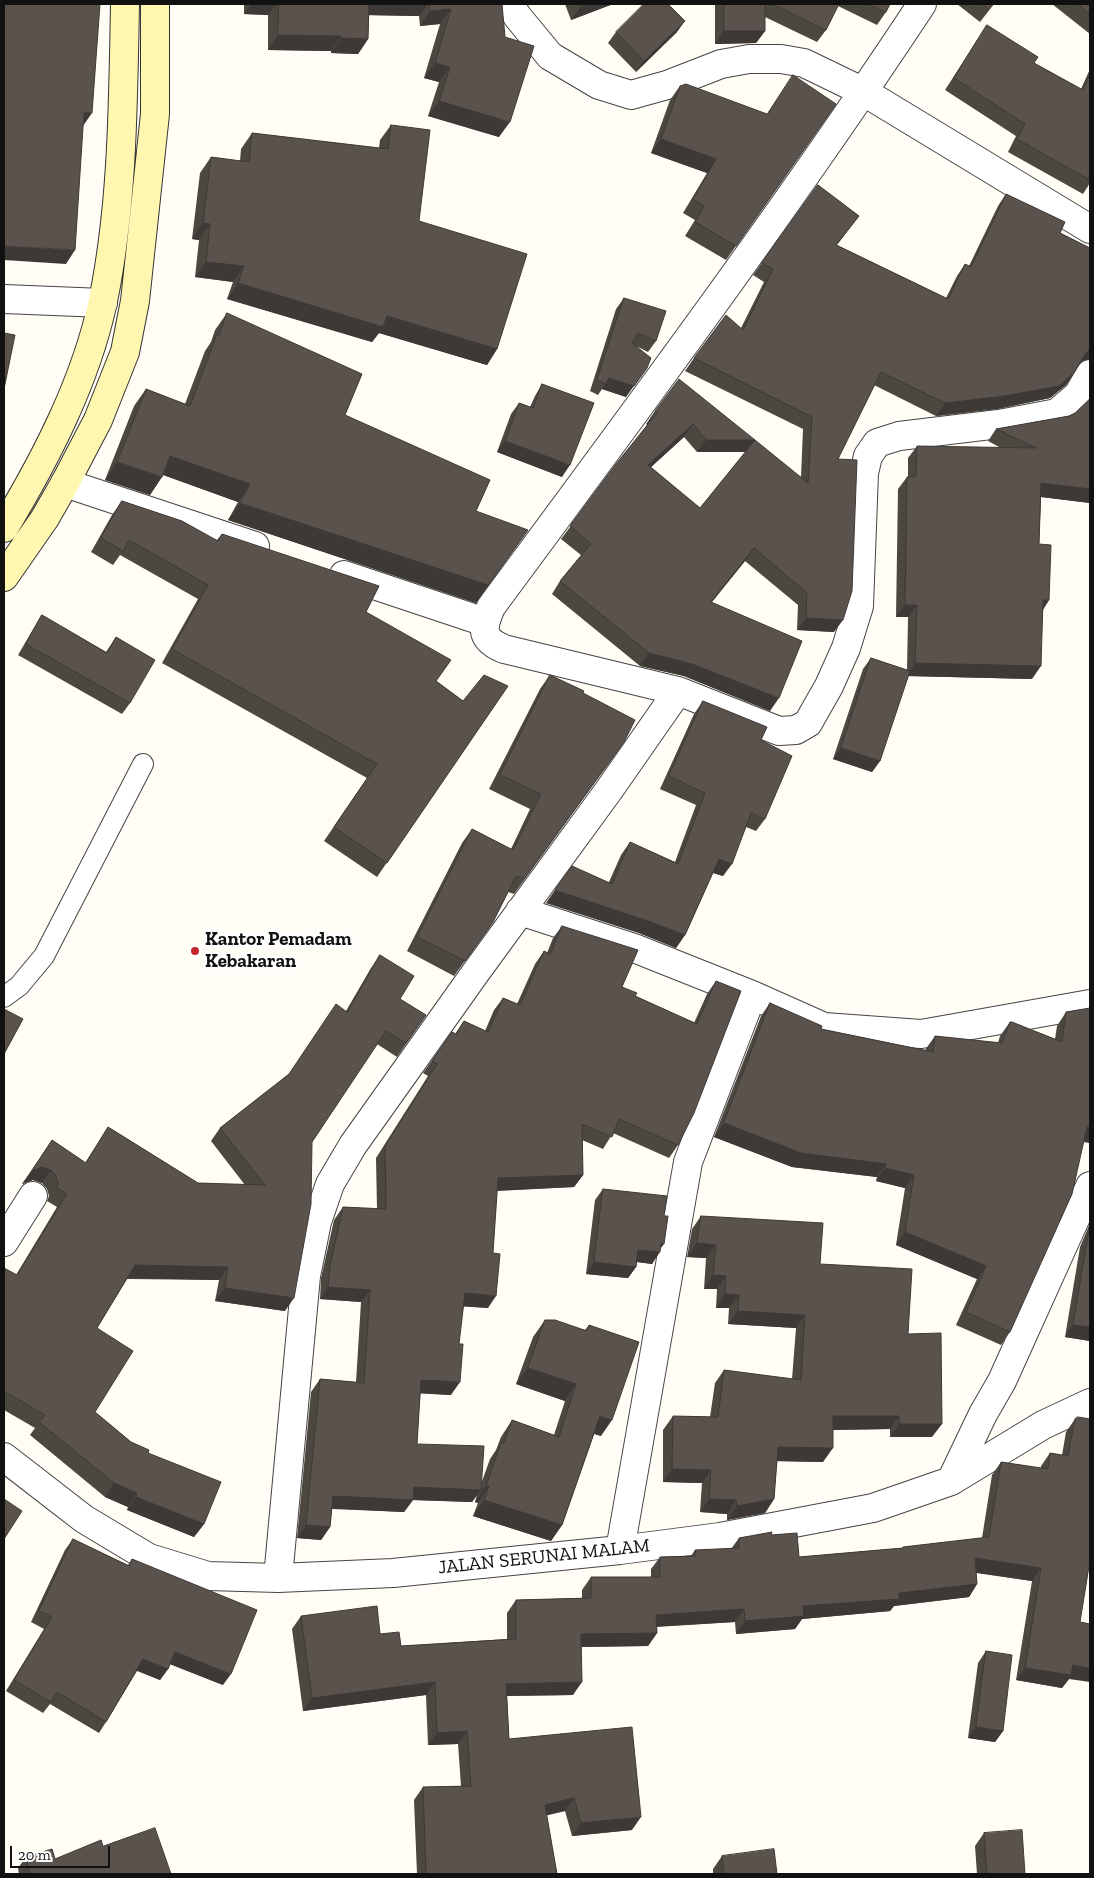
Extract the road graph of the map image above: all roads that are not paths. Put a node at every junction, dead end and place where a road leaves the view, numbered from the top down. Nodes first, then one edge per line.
1 (125, 4) edge
2 (155, 4) edge
3 (510, 4) edge
4 (922, 4) edge
5 (864, 92) junction
6 (1090, 230) edge
7 (4, 299) edge
8 (103, 303) junction
9 (1090, 374) edge
10 (65, 483) junction
11 (4, 528) edge
12 (279, 554) edge
13 (317, 566) edge
14 (4, 577) edge
15 (485, 622) junction
16 (678, 691) junction
17 (143, 764) dead end
18 (520, 912) junction
19 (752, 995) junction
20 (4, 997) edge
21 (1090, 1004) edge
22 (1090, 1186) edge
23 (33, 1196) dead end
24 (4, 1242) edge
25 (1090, 1403) edge
26 (4, 1456) edge
27 (952, 1481) junction
28 (620, 1550) junction
29 (278, 1578) junction

1 - 8 main road
2 - 10 main road
3 - 5 street
4 - 5 street
5 - 6 street
5 - 15 street
7 - 8 street
8 - 11 main road
9 - 16 street
10 - 12 street
10 - 14 main road
13 - 15 street
15 - 16 street
16 - 18 street
17 - 20 lane
18 - 19 street
18 - 29 street
19 - 21 street
19 - 28 street
22 - 27 street
23 - 24 street
25 - 27 street, JALAN SERUNAI MALAM
26 - 29 street, JALAN SERUNAI MALAM
27 - 28 street, JALAN SERUNAI MALAM
28 - 29 street, JALAN SERUNAI MALAM

